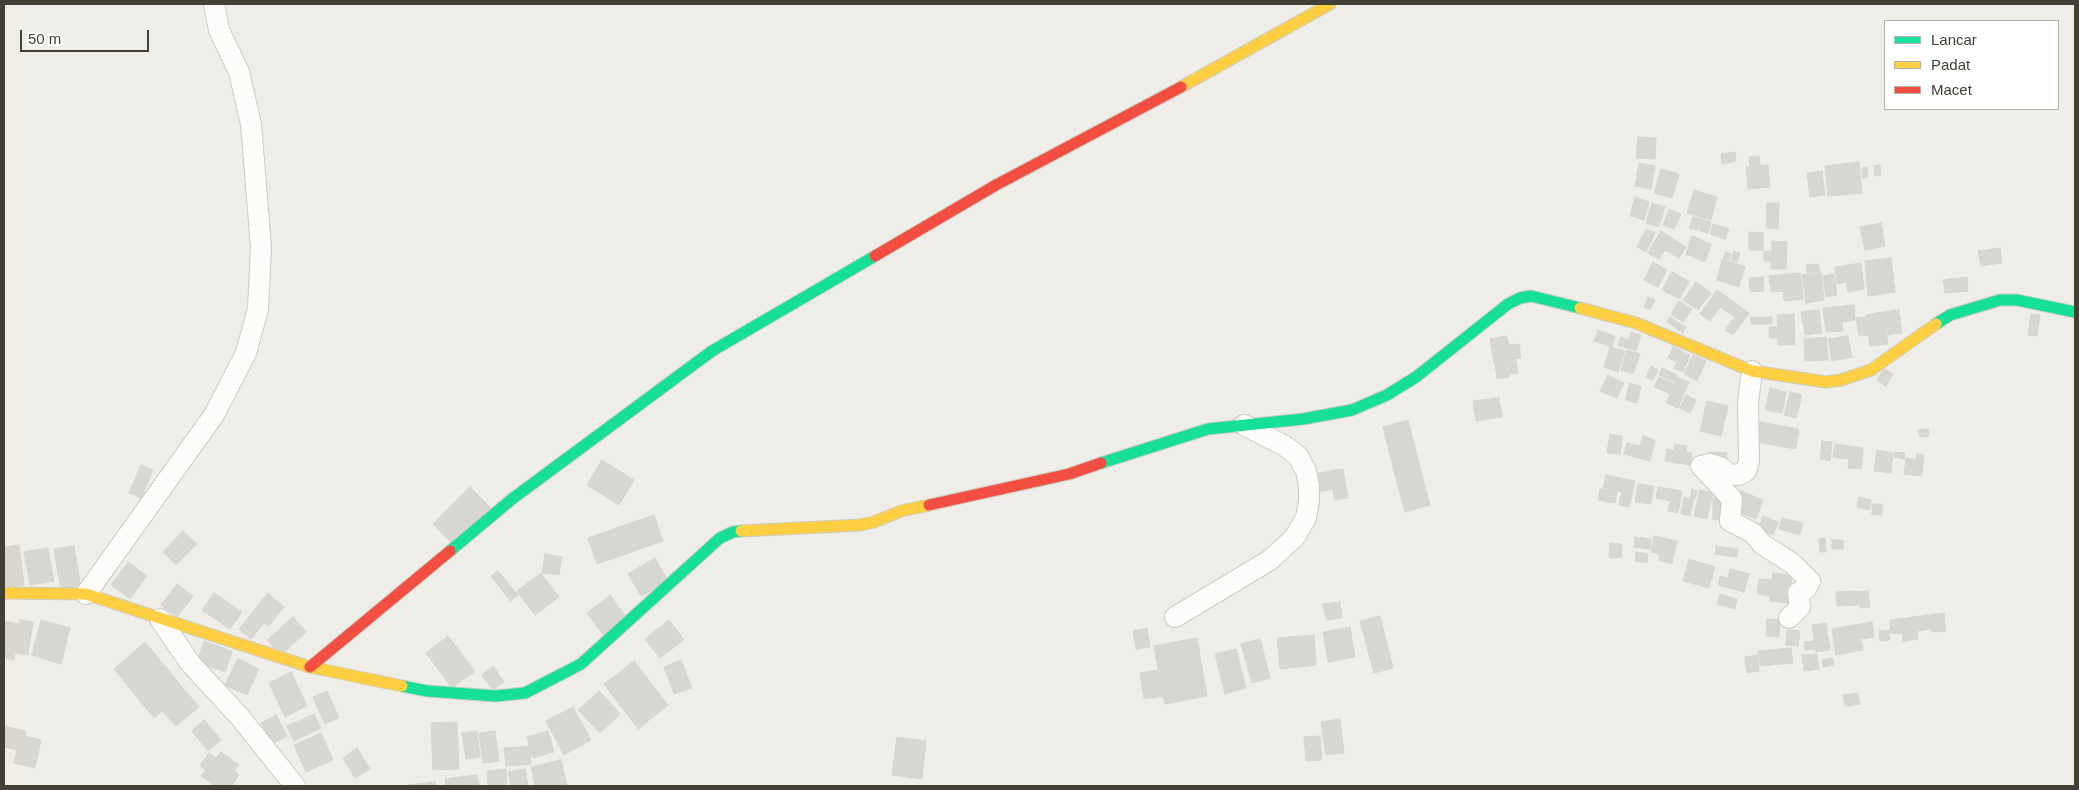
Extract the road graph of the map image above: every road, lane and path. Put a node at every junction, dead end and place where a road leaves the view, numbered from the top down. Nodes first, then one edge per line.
1 (214, 4) edge
2 (1330, 4) edge
3 (2075, 312) edge
4 (1752, 371) junction
5 (1244, 425) junction
6 (4, 593) edge
7 (86, 594) junction
8 (1175, 617) dead end
9 (1789, 618) dead end
10 (160, 619) junction
11 (310, 668) junction
12 (295, 786) edge

1 - 7 street
2 - 11 street
3 - 4 street
4 - 5 street
4 - 9 street
5 - 8 street
5 - 11 street
6 - 7 street
7 - 10 street
10 - 11 street
10 - 12 street

